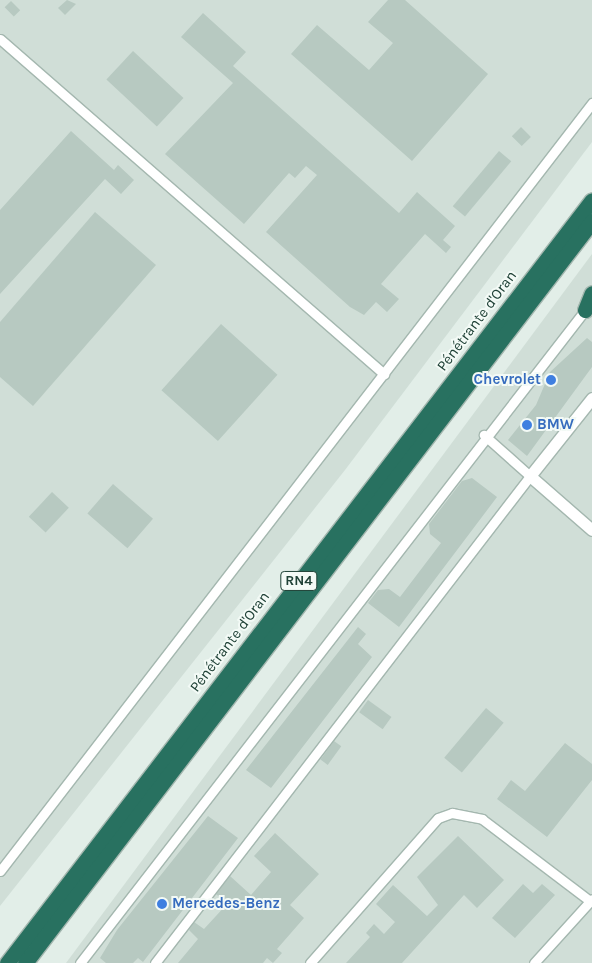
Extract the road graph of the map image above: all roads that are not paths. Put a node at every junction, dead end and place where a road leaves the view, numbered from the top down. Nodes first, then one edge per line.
1 (0, 39) edge
2 (592, 103) edge
3 (592, 200) edge
4 (592, 221) edge
5 (592, 293) edge
6 (588, 313) edge
7 (384, 374) junction
8 (592, 398) edge
9 (484, 435) junction
10 (530, 476) junction
11 (592, 530) edge
12 (0, 871) edge
13 (591, 900) edge
14 (7, 963) edge
15 (25, 963) edge
16 (80, 963) edge
17 (155, 963) edge
18 (310, 963) edge
19 (534, 963) edge

1 - 7 street
2 - 7 street
3 - 14 highway, Pénétrante d'Oran / RN4
4 - 15 highway, Pénétrante d'Oran / RN4
5 - 6 highway
6 - 9 street
7 - 12 street
8 - 10 street
9 - 10 street
9 - 16 street
10 - 11 street
10 - 17 street
13 - 18 street
13 - 19 street

